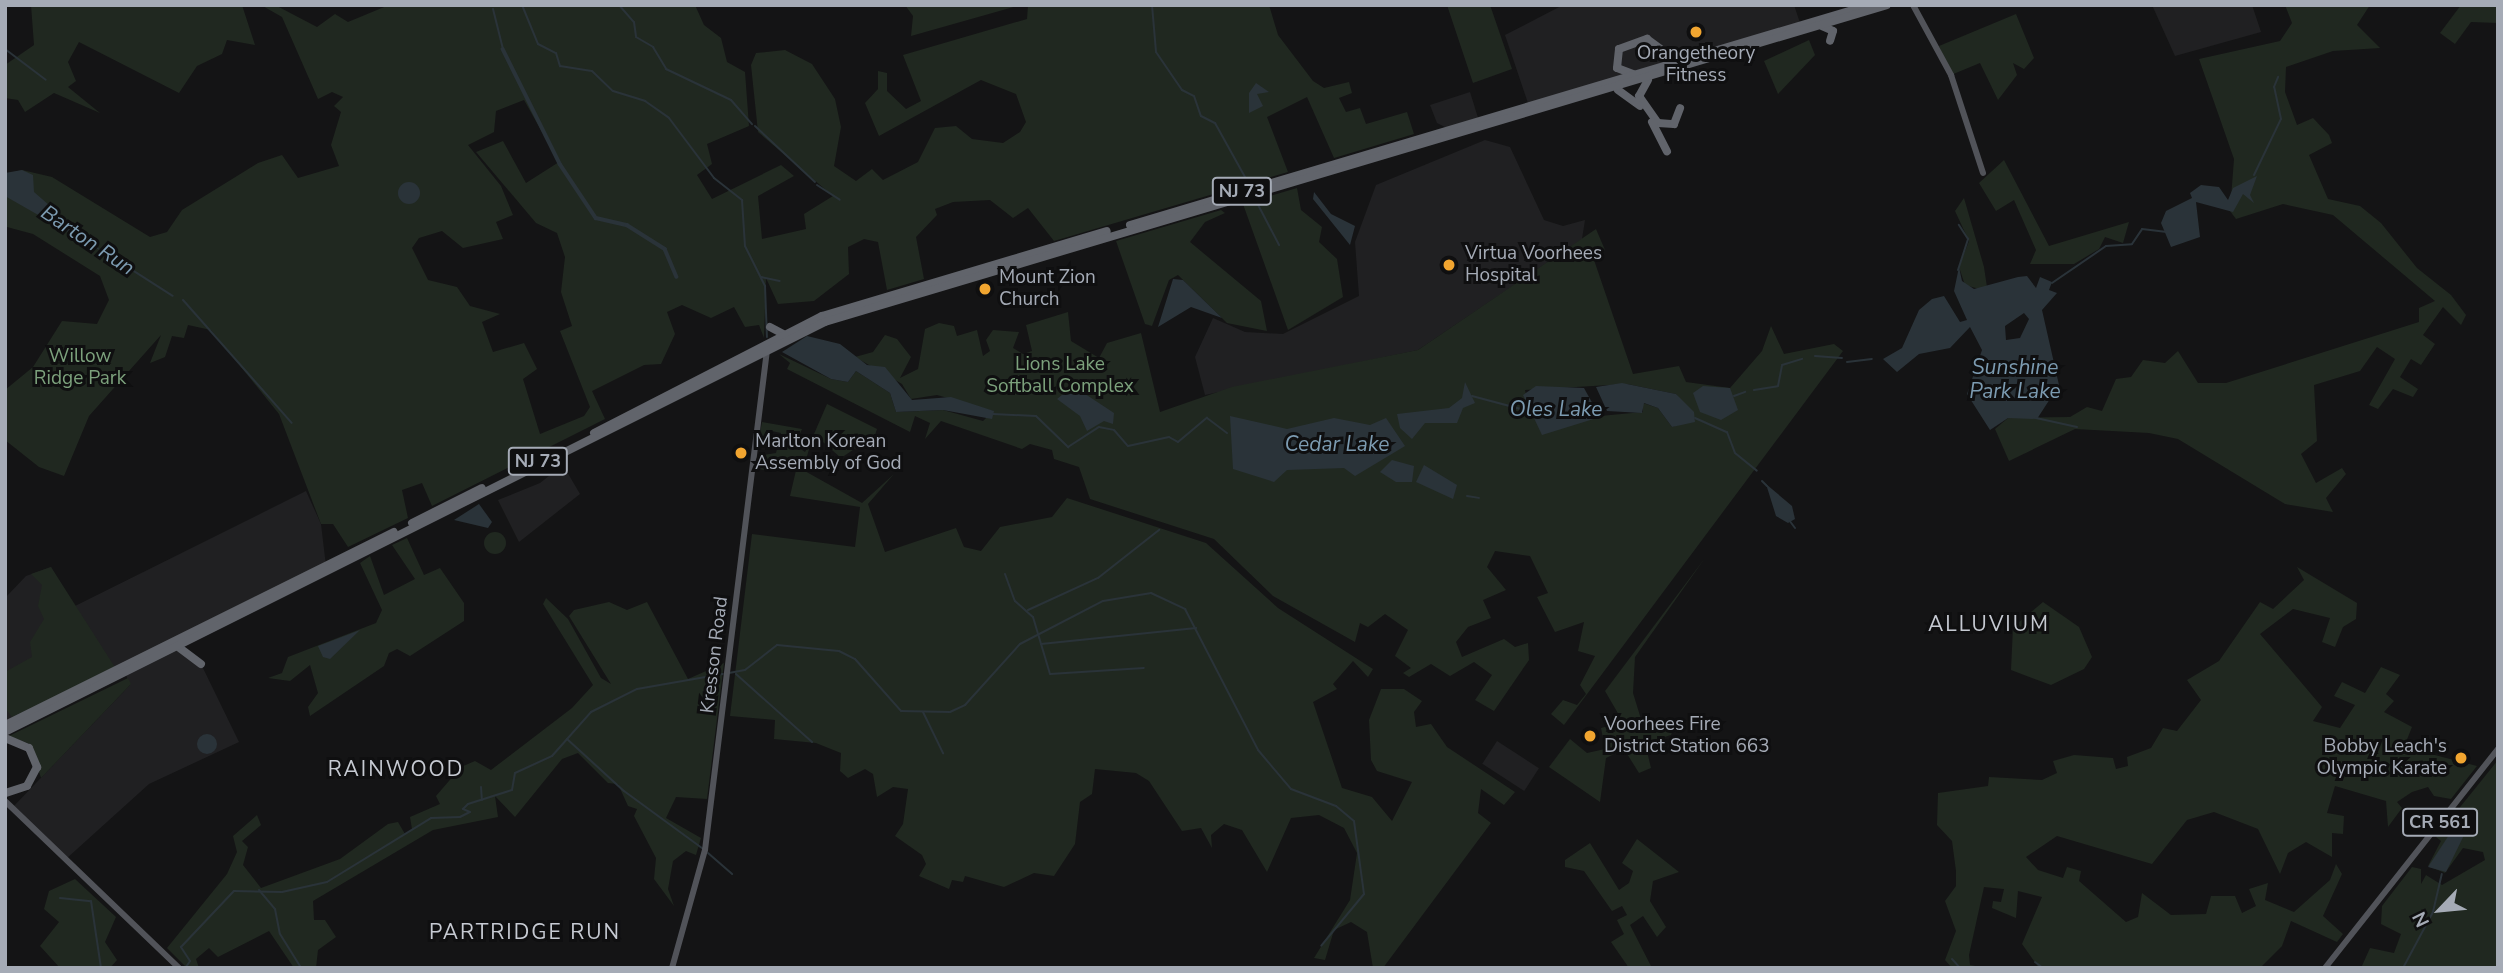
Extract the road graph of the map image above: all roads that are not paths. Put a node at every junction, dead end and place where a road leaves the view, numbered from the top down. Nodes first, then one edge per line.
1 (1869, 5) edge
2 (1887, 5) edge
3 (1913, 5) edge
4 (1822, 26) junction
5 (1830, 41) dead end
6 (1687, 60) junction
7 (1643, 73) junction
8 (1658, 76) junction
9 (1608, 92) junction
10 (1679, 108) dead end
11 (1451, 128) junction
12 (1423, 137) junction
13 (1667, 151) dead end
14 (1983, 173) dead end
15 (769, 327) dead end
16 (786, 334) junction
17 (769, 342) junction
18 (767, 351) junction
19 (746, 363) junction
20 (764, 367) junction
21 (613, 424) junction
22 (602, 435) junction
23 (197, 636) junction
24 (177, 646) junction
25 (116, 670) junction
26 (110, 680) junction
27 (5, 725) edge
28 (5, 732) edge
29 (5, 738) edge
30 (2498, 749) edge
31 (5, 793) edge
32 (5, 801) edge
33 (178, 968) edge
34 (672, 968) edge
35 (2325, 968) edge

1 - 6 highway, NJ 73
2 - 4 highway, NJ 73
3 - 14 main road
4 - 5 highway
4 - 8 highway, NJ 73
6 - 7 highway, NJ 73
6 - 7 highway
7 - 11 highway, NJ 73
8 - 9 highway, NJ 73
8 - 10 highway
9 - 13 highway
9 - 18 highway, NJ 73
11 - 12 highway, NJ 73
11 - 12 highway
12 - 16 highway, NJ 73
15 - 16 highway
16 - 17 highway, NJ 73
17 - 18 main road, Kresson Road
17 - 21 highway, NJ 73
18 - 19 highway, NJ 73
18 - 20 main road, Kresson Road
19 - 20 main road
19 - 22 highway, NJ 73
20 - 34 main road, Kresson Road
21 - 22 highway
21 - 25 highway, NJ 73
22 - 23 highway, NJ 73
23 - 24 highway, NJ 73
23 - 24 highway
24 - 26 highway, NJ 73
25 - 26 highway
25 - 27 highway, NJ 73
26 - 28 highway, NJ 73
29 - 31 highway
30 - 35 main road, CR 561
32 - 33 main road

